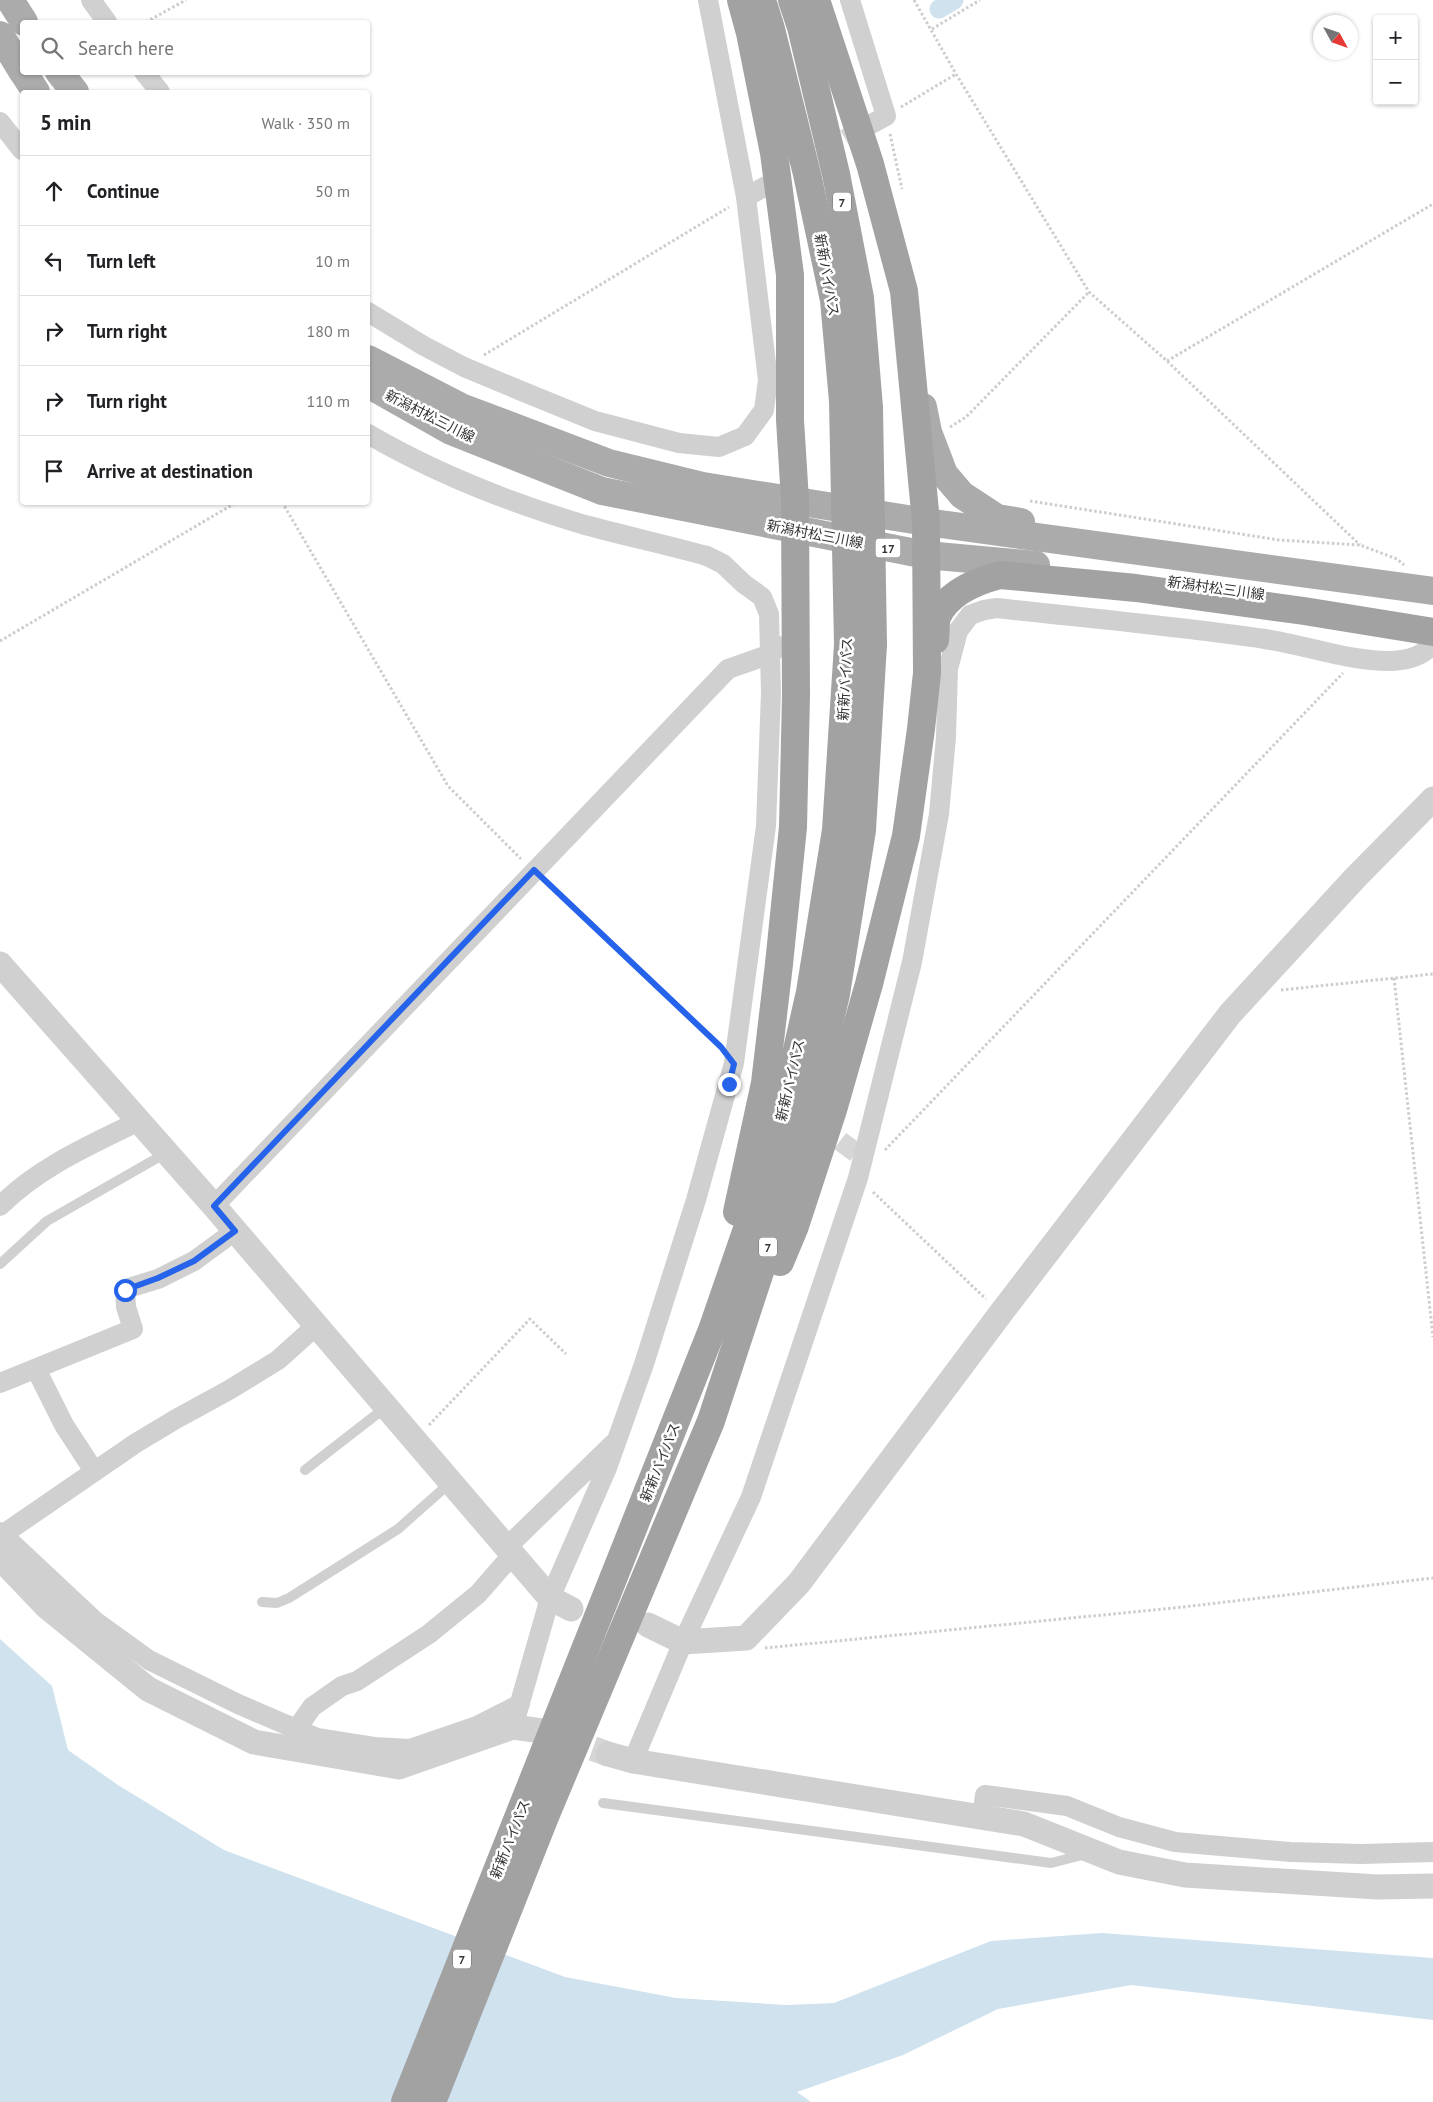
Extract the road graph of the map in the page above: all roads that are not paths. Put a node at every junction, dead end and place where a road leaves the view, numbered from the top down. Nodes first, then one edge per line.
1 (10, 0) edge
2 (91, 0) edge
3 (708, 0) edge
4 (741, 0) edge
5 (762, 0) edge
6 (792, 0) edge
7 (816, 0) edge
8 (850, 0) edge
9 (23, 20) edge
10 (106, 20) edge
11 (0, 35) edge
12 (20, 67) edge
13 (25, 75) edge
14 (61, 75) edge
15 (146, 75) edge
16 (35, 90) edge
17 (72, 90) edge
18 (158, 90) edge
19 (0, 122) edge
20 (864, 128) tunnel mouth
21 (20, 147) edge
22 (766, 186) tunnel mouth
23 (746, 197) junction
24 (370, 313) edge
25 (907, 327) junction
26 (370, 359) edge
27 (370, 385) edge
28 (764, 410) junction
29 (790, 420) junction
30 (370, 435) edge
31 (795, 500) junction
32 (926, 522) junction
33 (794, 530) junction
34 (1152, 552) junction
35 (926, 555) junction
36 (1433, 591) edge
37 (1433, 622) edge
38 (796, 630) junction
39 (1433, 632) edge
40 (860, 644) junction
41 (1433, 644) edge
42 (771, 654) junction
43 (941, 672) junction
44 (922, 720) junction
45 (1433, 799) edge
46 (0, 964) edge
47 (139, 1121) junction
48 (167, 1152) junction
49 (859, 1155) dead end
50 (858, 1178) junction
51 (0, 1206) edge
52 (214, 1206) junction
53 (235, 1231) junction
54 (0, 1264) edge
55 (317, 1325) junction
56 (712, 1330) junction
57 (36, 1369) junction
58 (0, 1383) edge
59 (387, 1406) junction
60 (711, 1421) junction
61 (617, 1440) junction
62 (304, 1470) dead end
63 (94, 1472) junction
64 (452, 1482) junction
65 (1, 1542) edge
66 (510, 1551) junction
67 (262, 1602) dead end
68 (561, 1603) junction
69 (648, 1625) dead end
70 (684, 1642) junction
71 (516, 1715) junction
72 (296, 1730) junction
73 (542, 1731) tunnel mouth
74 (608, 1754) tunnel mouth
75 (633, 1761) junction
76 (603, 1803) dead end
77 (982, 1817) junction
78 (531, 1818) junction
79 (1094, 1852) junction
80 (1433, 1852) edge
81 (1433, 1886) edge
82 (406, 2102) edge
83 (432, 2102) edge

1 - 9 main road
2 - 10 street
3 - 23 street
4 - 29 highway
5 - 40 highway, 新新バイパス / 7, bridge
6 - 40 highway, 新新バイパス / 7, bridge
7 - 25 highway
8 - 20 street
11 - 12 main road
13 - 16 main road
14 - 17 main road
15 - 18 street
19 - 21 street
22 - 23 street
23 - 28 street
24 - 28 street
25 - 32 highway
25 - 34 main road
26 - 31 main road, 新潟村松三川線
27 - 33 main road, 新潟村松三川線 / 17
28 - 29 street
29 - 31 highway
30 - 42 street
31 - 32 main road, 新潟村松三川線
31 - 33 highway
32 - 34 main road, 新潟村松三川線
32 - 35 highway
33 - 35 main road, 新潟村松三川線 / 17
33 - 38 highway
34 - 36 main road, 新潟村松三川線
35 - 37 main road, 新潟村松三川線 / 17
35 - 44 highway
38 - 42 street
38 - 56 highway
39 - 43 highway
40 - 56 highway, 新新バイパス / 7
40 - 60 highway, 新新バイパス / 7
41 - 43 street
42 - 52 street
42 - 61 street
43 - 44 highway
43 - 50 street
44 - 60 highway
45 - 70 street
46 - 47 street
47 - 48 street
47 - 51 street
48 - 52 street
48 - 54 lane
49 - 50 street
50 - 70 street
52 - 53 street
53 - 55 street
53 - 57 street
55 - 59 street
55 - 63 street
56 - 78 highway, 新新バイパス / 7
57 - 58 street
57 - 63 street
59 - 62 lane
59 - 64 street
60 - 78 highway, 新新バイパス / 7
61 - 66 street
61 - 68 street
63 - 65 street
64 - 66 street
64 - 67 lane
65 - 71 street
65 - 72 street
66 - 68 street
66 - 72 street
68 - 71 street
69 - 70 street
70 - 75 street
71 - 72 street
71 - 73 street
74 - 75 street
75 - 77 street
76 - 79 lane
77 - 79 street
77 - 80 street
78 - 82 highway, 新新バイパス / 7
78 - 83 highway, 新新バイパス / 7
79 - 81 street

